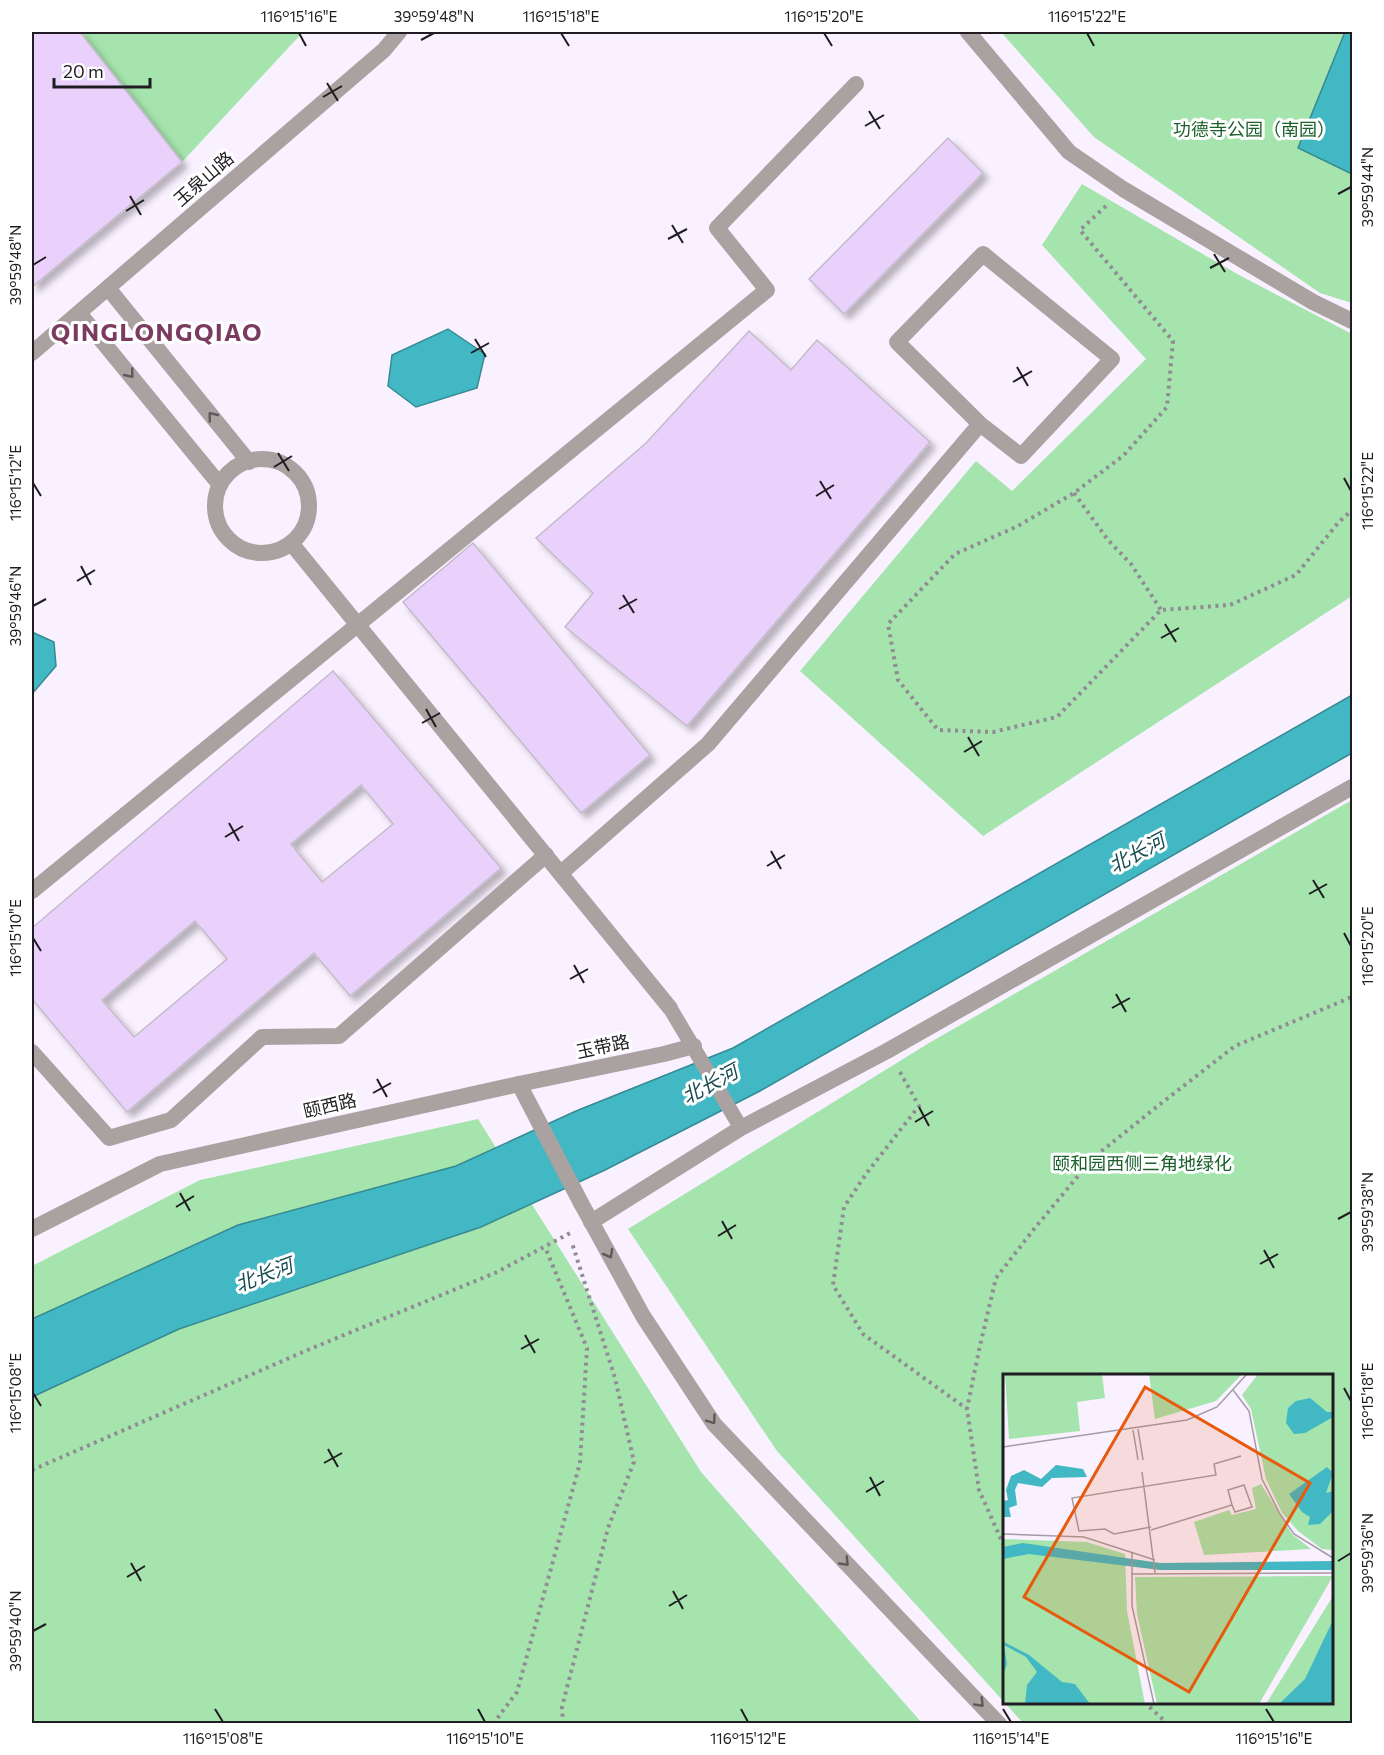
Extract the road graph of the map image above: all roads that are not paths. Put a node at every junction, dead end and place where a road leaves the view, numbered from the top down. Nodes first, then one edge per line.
1 (399, 32) edge
2 (968, 32) edge
3 (856, 84) dead end
4 (108, 288) junction
5 (79, 313) junction
6 (1353, 321) edge
7 (32, 353) edge
8 (980, 424) junction
9 (249, 462) junction
10 (220, 485) junction
11 (291, 543) junction
12 (357, 624) junction
13 (1353, 787) edge
14 (546, 855) junction
15 (561, 873) junction
16 (32, 891) edge
17 (670, 1008) joint
18 (694, 1046) junction
19 (32, 1052) edge
20 (519, 1084) junction
21 (737, 1122) junction
22 (591, 1222) junction
23 (32, 1229) edge
24 (999, 1724) edge

1 - 4 street, 玉泉山路
2 - 6 street
3 - 12 street
4 - 5 street, 玉泉山路
9 -> 4 street
5 - 7 street, 玉泉山路
5 -> 10 street
8 - 8 street
8 - 15 street
9 - 10 street
9 - 11 street
10 - 11 street
11 - 12 street
12 - 14 street
12 - 16 street
13 - 21 street
14 - 15 street
14 - 19 street
15 - 17 street
17 - 18 lane
18 - 20 street, 玉带路
18 - 21 lane
20 - 22 street
20 - 23 street, 颐西路
21 - 22 street
22 -> 24 street

